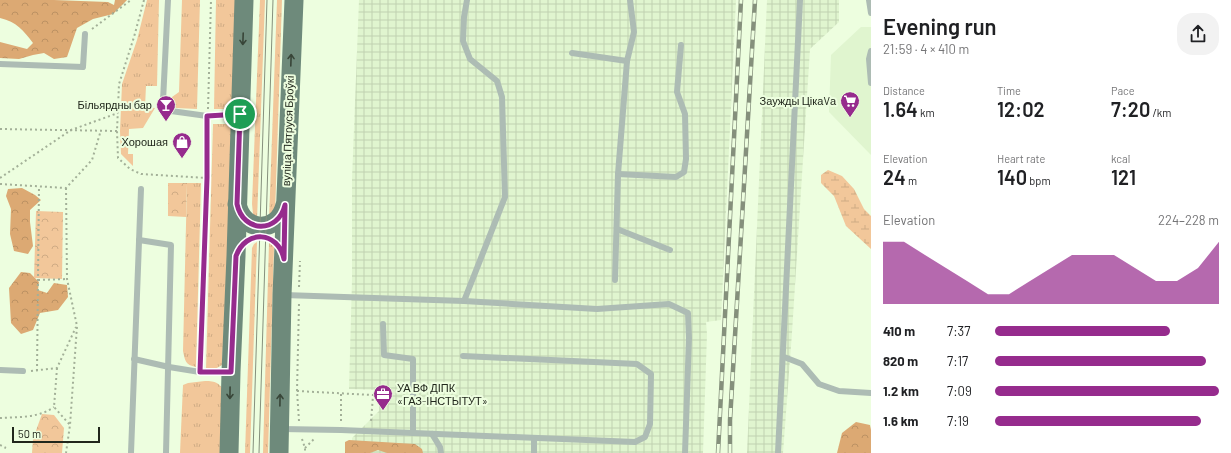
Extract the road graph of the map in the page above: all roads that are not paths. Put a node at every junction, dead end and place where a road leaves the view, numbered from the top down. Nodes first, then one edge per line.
1 (168, 0) edge
2 (244, 0) edge
3 (294, 0) edge
4 (467, 0) edge
5 (630, 0) edge
6 (800, 0) edge
7 (869, 0) edge
8 (871, 13) edge
9 (85, 34) road end
10 (681, 45) dead end
11 (871, 51) edge
12 (572, 53) dead end
13 (627, 61) junction
14 (0, 64) edge
15 (871, 83) edge
16 (240, 114) junction
17 (618, 174) junction
18 (141, 189) dead end
19 (237, 204) junction
20 (285, 205) junction
21 (617, 229) junction
22 (139, 240) junction
23 (670, 250) dead end
24 (236, 256) junction
25 (292, 258) junction
26 (615, 280) dead end
27 (291, 295) junction
28 (464, 301) junction
29 (383, 324) dead end
30 (463, 356) dead end
31 (784, 357) junction
32 (134, 359) junction
33 (169, 367) junction
34 (0, 370) edge
35 (23, 371) road end
36 (231, 372) junction
37 (871, 393) edge
38 (279, 429) junction
39 (413, 433) junction
40 (432, 434) junction
41 (534, 438) junction
42 (131, 453) edge
43 (166, 453) edge
44 (229, 453) edge
45 (279, 453) edge
46 (441, 453) edge
47 (534, 453) edge
48 (685, 453) edge
49 (778, 453) edge

1 - 16 lane
2 -> 16 main road
20 -> 3 main road, вуліца Пятруся Броўкі
4 - 28 lane
5 - 13 lane
6 - 31 lane
7 - 8 lane
9 - 14 lane
10 - 17 lane
11 - 15 lane
12 - 13 lane
13 - 17 lane
16 - 19 main road
17 - 21 lane
18 - 22 lane
19 - 20 main road
19 - 24 main road
20 - 25 main road, вуліца Пятруся Броўкі
21 - 23 lane
21 - 26 lane
22 - 32 lane
22 - 33 lane
24 - 25 main road
24 - 36 main road
25 - 27 main road, вуліца Пятруся Броўкі
27 - 28 lane
38 -> 27 main road, вуліца Пятруся Броўкі
28 - 48 lane
29 - 39 lane
30 - 41 lane
31 - 37 lane
31 - 49 lane
32 - 33 lane
32 - 42 lane
33 - 36 lane
33 - 43 lane
34 - 35 lane
36 -> 44 main road
38 - 39 lane
38 - 45 main road, вуліца Пятруся Броўкі
39 - 40 lane
40 - 41 lane
40 - 46 lane
41 - 47 lane

